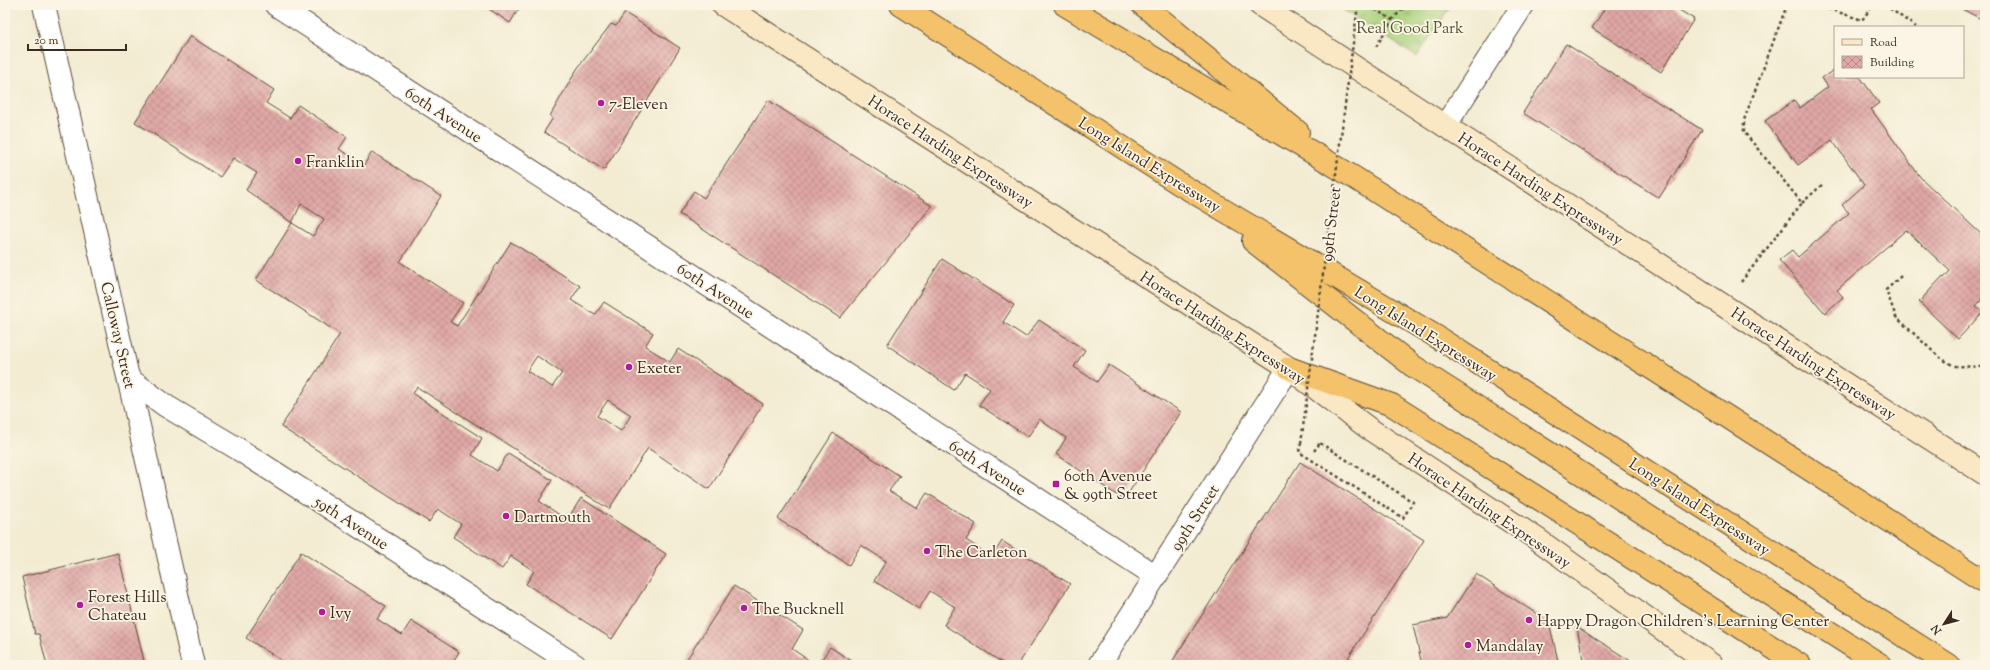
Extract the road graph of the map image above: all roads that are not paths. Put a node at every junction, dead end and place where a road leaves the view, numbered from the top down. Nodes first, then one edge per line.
1 (44, 5) edge
2 (276, 5) edge
3 (723, 5) edge
4 (901, 5) edge
5 (1065, 5) edge
6 (1143, 5) edge
7 (1260, 5) edge
8 (1523, 5) edge
9 (1445, 126) junction
10 (1355, 178) junction
11 (1178, 183) junction
12 (1289, 368) junction
13 (129, 379) junction
14 (1985, 474) edge
15 (1156, 576) junction
16 (1985, 582) edge
17 (193, 665) edge
18 (575, 665) edge
19 (1099, 665) edge
20 (1712, 665) edge
21 (1800, 665) edge
22 (1880, 665) edge
23 (1949, 665) edge

1 - 13 street, Calloway Street
2 - 15 street, 60th Avenue
3 - 12 main road, Horace Harding Expressway
4 - 11 highway, Long Island Expressway
5 - 10 highway
6 - 10 highway
7 - 9 main road, Horace Harding Expressway
8 - 9 street
9 - 14 main road, Horace Harding Expressway
10 - 16 highway
11 - 22 highway
11 - 23 highway, Long Island Expressway
12 - 15 street, 99th Street
12 - 20 main road, Horace Harding Expressway
12 - 21 highway
13 - 17 street, Calloway Street
13 - 18 street, 59th Avenue
15 - 19 street, 99th Street

